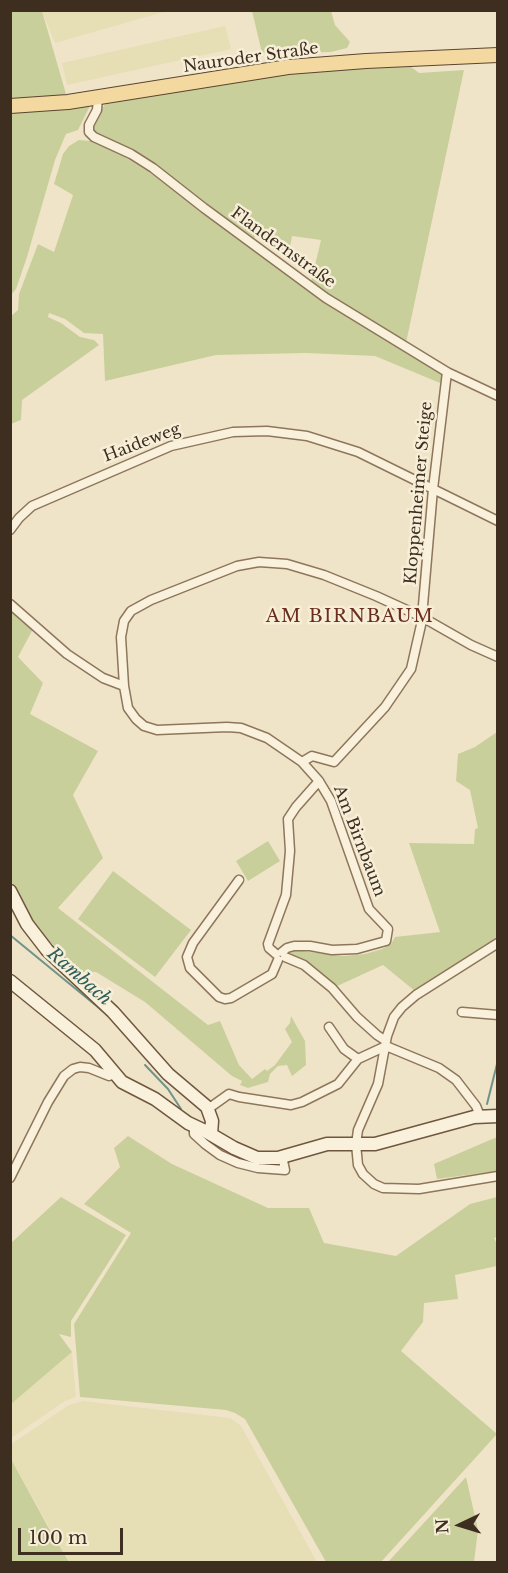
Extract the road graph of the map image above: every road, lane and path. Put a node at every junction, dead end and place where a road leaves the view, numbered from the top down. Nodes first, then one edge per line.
1 (498, 55) edge
2 (98, 98) junction
3 (10, 105) edge
4 (447, 372) junction
5 (498, 396) edge
6 (433, 489) junction
7 (498, 521) edge
8 (10, 530) edge
9 (10, 604) edge
10 (422, 621) junction
11 (498, 657) edge
12 (124, 686) junction
13 (302, 762) junction
14 (319, 781) junction
15 (239, 880) dead end
16 (10, 891) edge
17 (498, 943) edge
18 (280, 956) junction
19 (10, 981) edge
20 (462, 1012) dead end
21 (498, 1015) edge
22 (329, 1027) dead end
23 (386, 1044) junction
24 (358, 1059) junction
25 (114, 1074) junction
26 (208, 1109) junction
27 (480, 1116) junction
28 (498, 1116) edge
29 (194, 1126) junction
30 (211, 1134) junction
31 (356, 1144) junction
32 (282, 1156) junction
33 (498, 1176) edge
34 (10, 1178) edge

1 - 2 main road, Nauroder Straße
2 - 3 main road, Nauroder Straße
2 - 4 street, Flandernstraße
4 - 5 street, Flandernstraße
4 - 6 street, Kloppenheimer Steige
6 - 7 street, Haideweg
6 - 8 street, Haideweg
6 - 10 street, Kloppenheimer Steige
9 - 12 street
10 - 11 street, Am Birnbaum
10 - 12 street, Am Birnbaum
10 - 13 street, Kloppenheimer Steige
12 - 13 street, Am Birnbaum
13 - 14 street, Am Birnbaum
14 - 18 street
14 - 18 street, Am Birnbaum
15 - 18 street
16 - 26 main road
17 - 23 street
18 - 23 street
19 - 25 main road
20 - 21 street
22 - 24 street
23 - 24 street
23 - 27 street
23 - 31 street
24 - 26 street
25 - 29 main road
25 - 34 street
26 - 30 main road
27 - 28 main road
27 - 31 main road
29 - 30 main road
29 - 32 street
30 - 32 main road
31 - 32 main road
31 - 33 street

